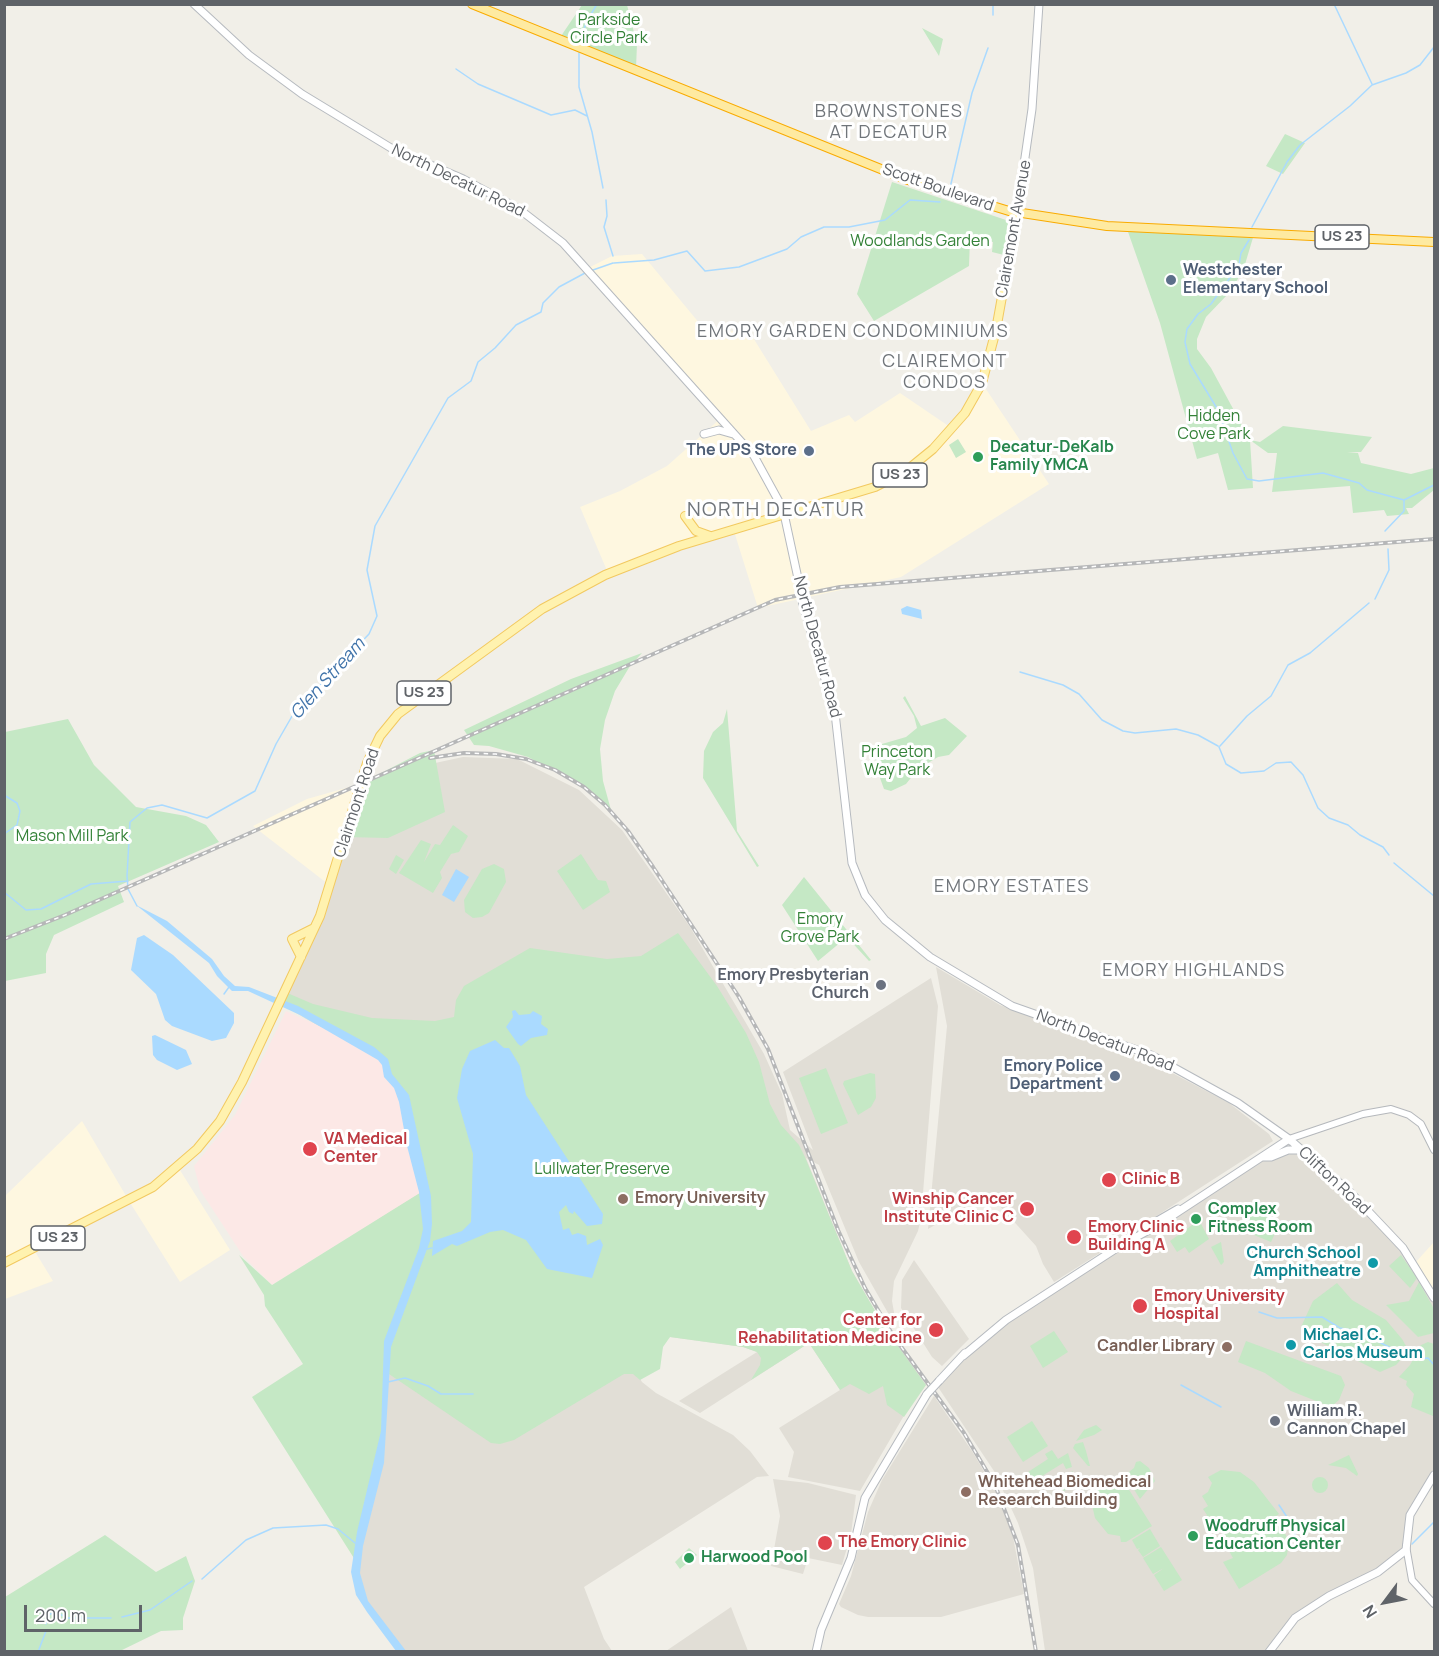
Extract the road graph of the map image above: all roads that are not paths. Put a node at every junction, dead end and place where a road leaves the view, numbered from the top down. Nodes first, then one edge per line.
1 (194, 4) edge
2 (472, 4) edge
3 (1039, 4) edge
4 (1017, 213) junction
5 (1434, 242) edge
6 (704, 434) dead end
7 (737, 435) junction
8 (943, 439) joint
9 (785, 515) junction
10 (685, 516) dead end
11 (712, 536) junction
12 (315, 927) junction
13 (301, 957) junction
14 (1289, 1139) junction
15 (1282, 1143) junction
16 (1302, 1150) junction
17 (1434, 1150) edge
18 (1260, 1157) junction
19 (1320, 1165) joint
20 (1246, 1166) junction
21 (4, 1263) edge
22 (1434, 1298) edge
23 (1434, 1475) edge
24 (1407, 1528) junction
25 (1434, 1604) edge
26 (816, 1652) edge
27 (1269, 1652) edge

1 - 7 main road, North Decatur Road
2 - 4 highway, Scott Boulevard
3 - 4 main road, Clairemont Avenue
4 - 5 highway, Scott Boulevard / US 23
4 - 8 main road, Clairemont Avenue / US 23
6 - 7 main road
7 - 9 main road, North Decatur Road
8 - 9 main road, Clairmont Road / US 23
9 - 11 main road, Clairmont Road / US 23
9 - 14 main road, North Decatur Road, bridge
10 - 11 main road
11 - 12 main road, Clairmont Road / US 23
12 - 13 main road, Clairmont Road / US 23
12 - 13 main road
13 - 21 main road, Clairmont Road / US 23
14 - 15 main road, Clifton Road
14 - 16 main road, North Decatur Road
14 - 17 street
15 - 18 main road
15 - 20 main road, Clifton Road
16 - 18 main road
16 - 19 main road, North Decatur Road
18 - 20 main road
19 - 22 main road, Clifton Road
20 - 26 main road, bridge
23 - 24 street
24 - 25 street
24 - 27 main road

